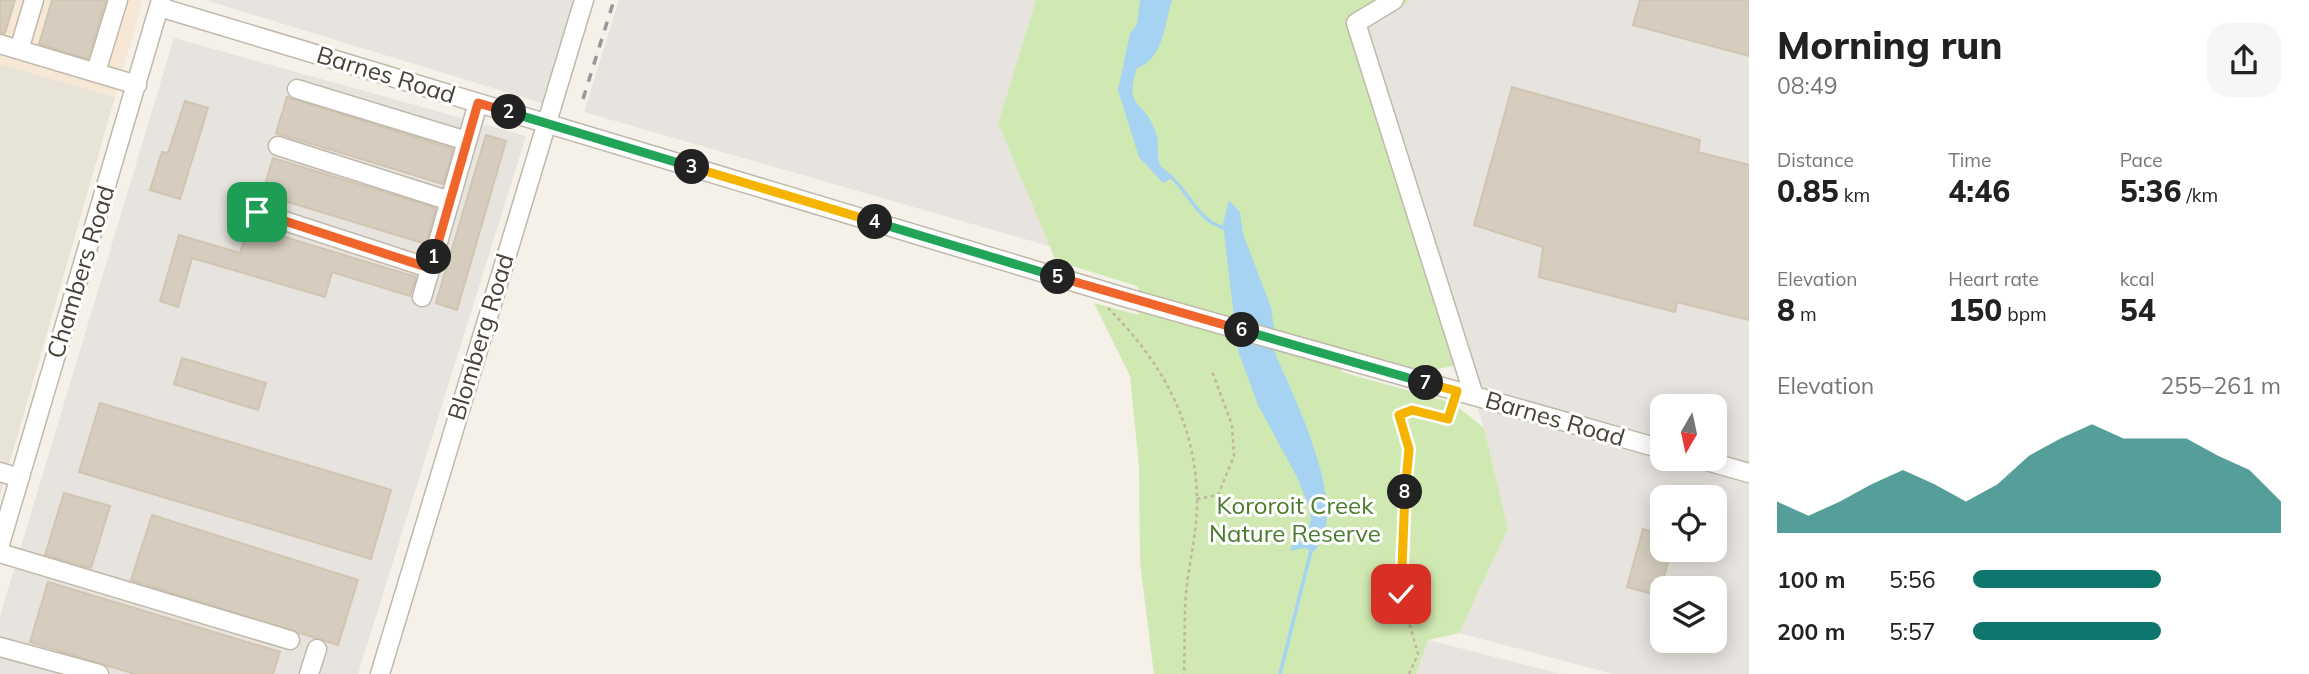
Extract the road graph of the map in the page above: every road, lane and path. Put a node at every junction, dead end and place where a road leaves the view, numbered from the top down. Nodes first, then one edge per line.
1 (34, 0) edge
2 (118, 0) edge
3 (584, 0) edge
4 (1394, 0) edge
5 (160, 4) edge
6 (0, 44) edge
7 (19, 50) junction
8 (96, 72) junction
9 (137, 85) junction
10 (297, 89) dead end
11 (478, 103) junction
12 (545, 123) junction
13 (467, 141) junction
14 (278, 146) dead end
15 (450, 201) junction
16 (257, 212) dead end
17 (432, 263) junction
18 (422, 297) dead end
19 (1108, 302) dead end
20 (1212, 371) dead end
21 (1466, 394) junction
22 (1650, 446) edge
23 (1727, 467) edge
24 (0, 472) edge
25 (1749, 473) edge
26 (20, 478) junction
27 (1197, 499) junction
28 (0, 544) edge
29 (0, 553) edge
30 (290, 640) dead end
31 (0, 647) edge
32 (317, 649) dead end
33 (99, 674) edge
34 (309, 674) edge
35 (380, 674) edge
36 (1184, 674) edge
37 (1409, 674) edge

1 - 7 street
2 - 8 street
3 - 12 street, Blomberg Road
4 - 21 street
5 - 9 street, Chambers Road
5 - 11 street, Barnes Road
6 - 7 street
7 - 8 street
8 - 9 street
9 - 26 street, Chambers Road
10 - 13 street
11 - 12 street, Barnes Road
11 - 13 street
12 - 21 street, Barnes Road
12 - 35 street, Blomberg Road
13 - 15 street
14 - 15 street
15 - 17 street
16 - 17 street
17 - 18 street
19 - 27 path
20 - 27 path
21 - 22 street, Barnes Road
21 - 37 path
23 - 25 street
24 - 26 street
26 - 28 street, Chambers Road
27 - 36 path
29 - 30 street
31 - 33 street
32 - 34 street

